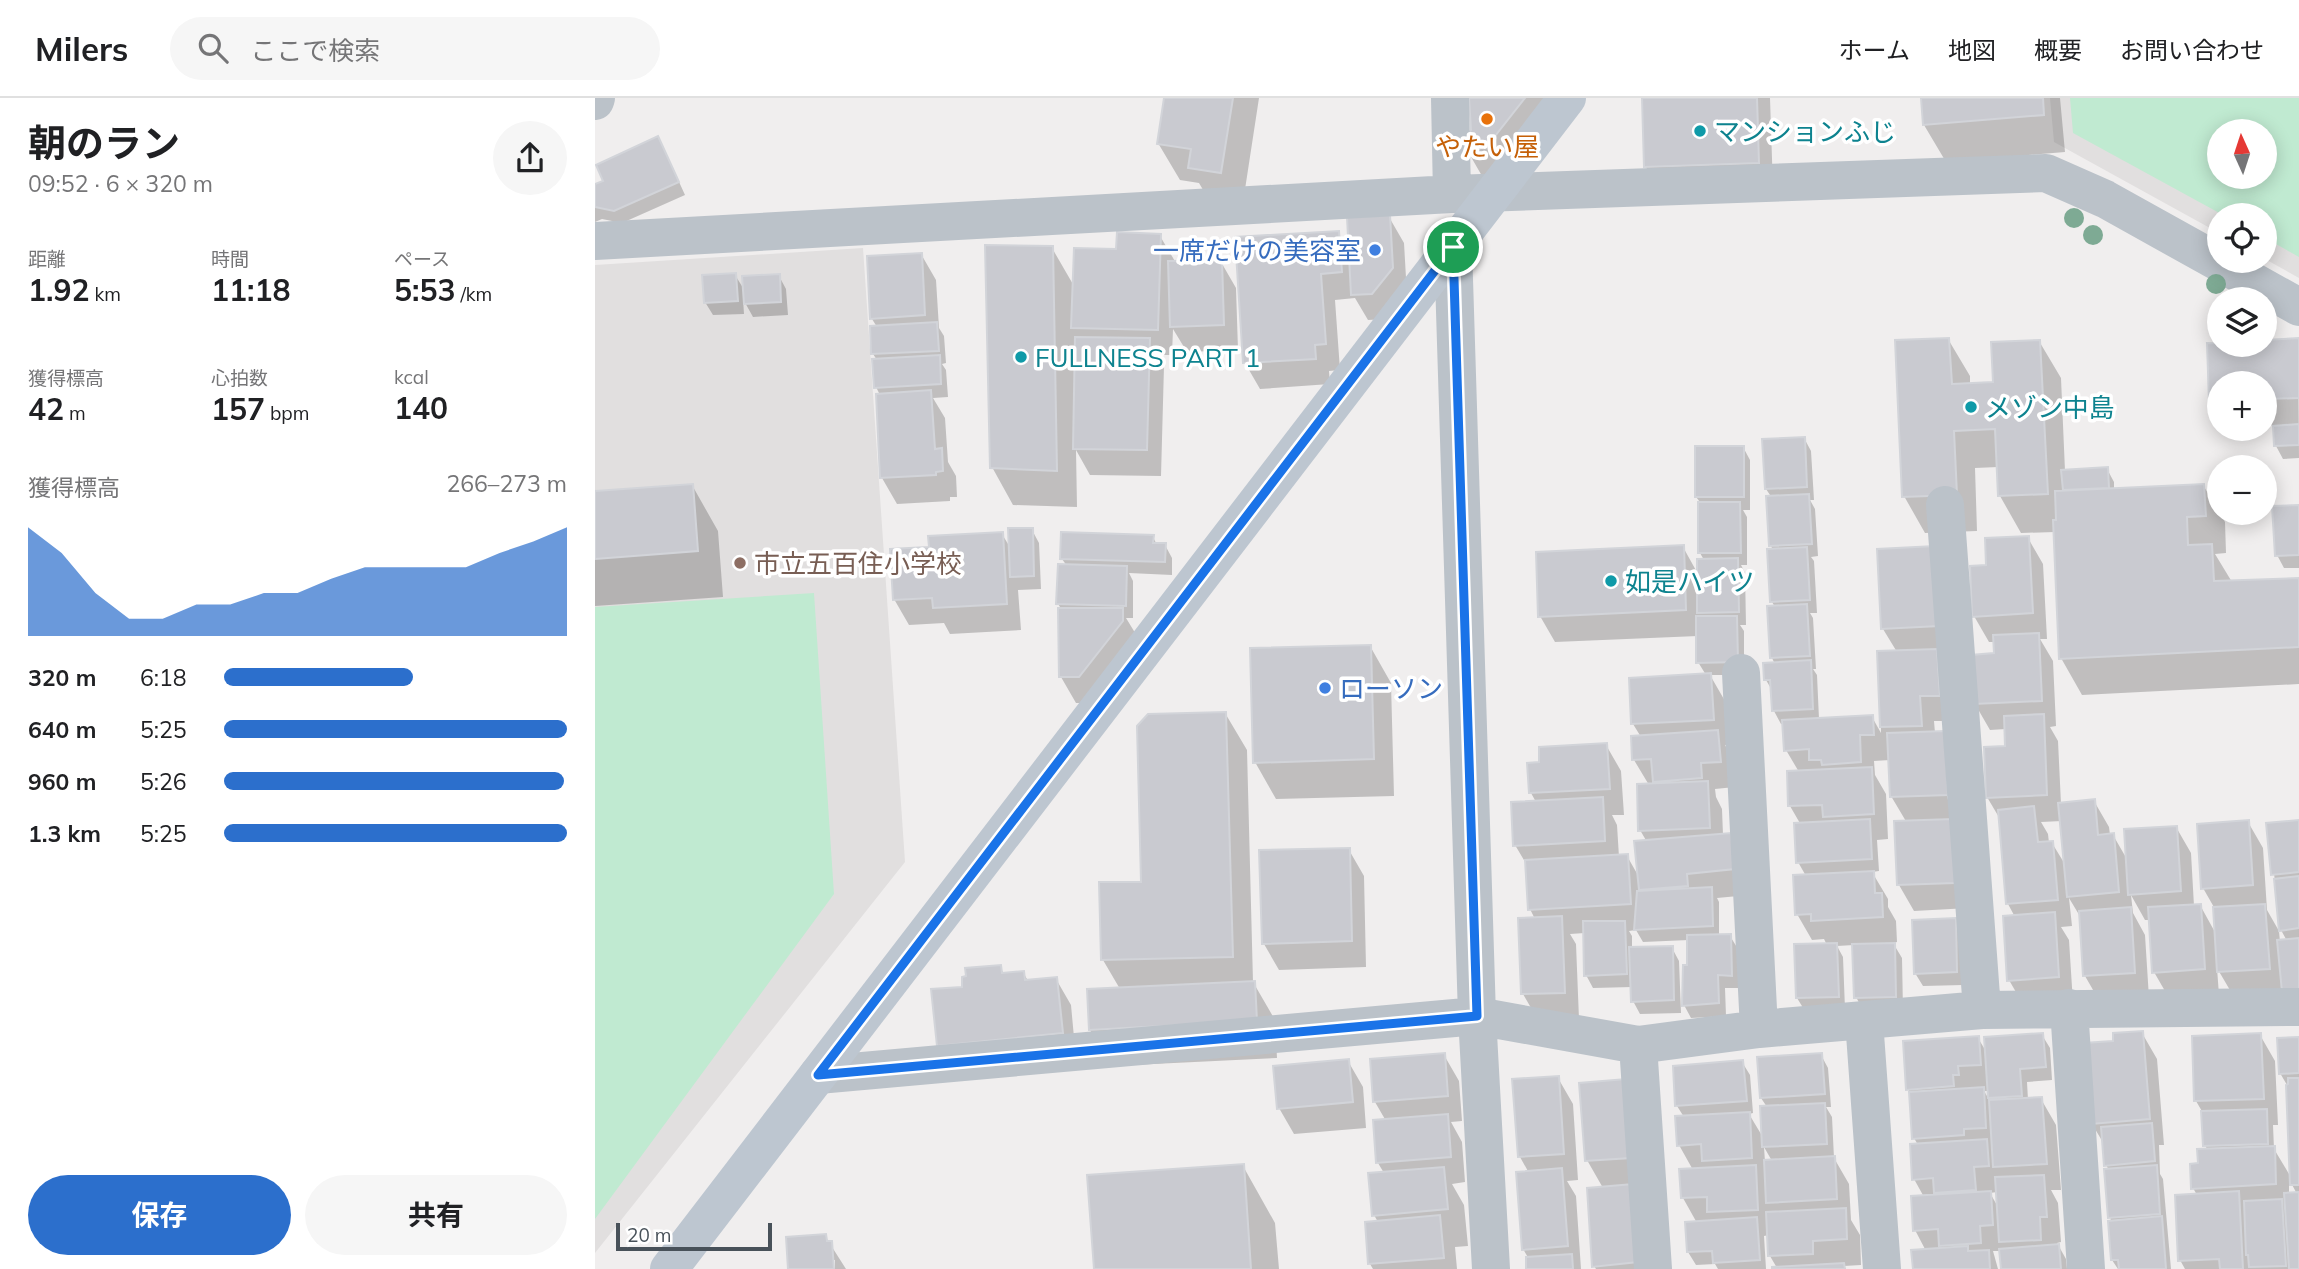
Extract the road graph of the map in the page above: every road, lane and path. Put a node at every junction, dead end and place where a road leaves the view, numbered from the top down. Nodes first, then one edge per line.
1 (1450, 98) edge
2 (1567, 98) edge
3 (1495, 192) junction
4 (1452, 194) junction
5 (595, 241) edge
6 (1453, 247) junction
7 (2299, 307) edge
8 (1945, 505) dead end
9 (1741, 673) dead end
10 (2299, 1007) edge
11 (2069, 1008) junction
12 (1982, 1010) junction
13 (1477, 1016) junction
14 (1864, 1020) junction
15 (1759, 1028) junction
16 (1638, 1045) junction
17 (818, 1075) junction
18 (669, 1269) edge
19 (1491, 1269) edge
20 (1653, 1269) edge
21 (1882, 1269) edge
22 (2086, 1269) edge

1 - 4 street
2 - 3 main road
3 - 4 street
3 - 6 main road
3 - 7 street
4 - 5 street
6 - 13 street
6 - 17 main road
8 - 12 street
9 - 15 street
10 - 11 street
11 - 12 street
11 - 22 street
12 - 14 street
13 - 16 street
13 - 17 street
13 - 19 street
14 - 15 street
14 - 21 street
15 - 16 street
16 - 20 street
17 - 18 main road

